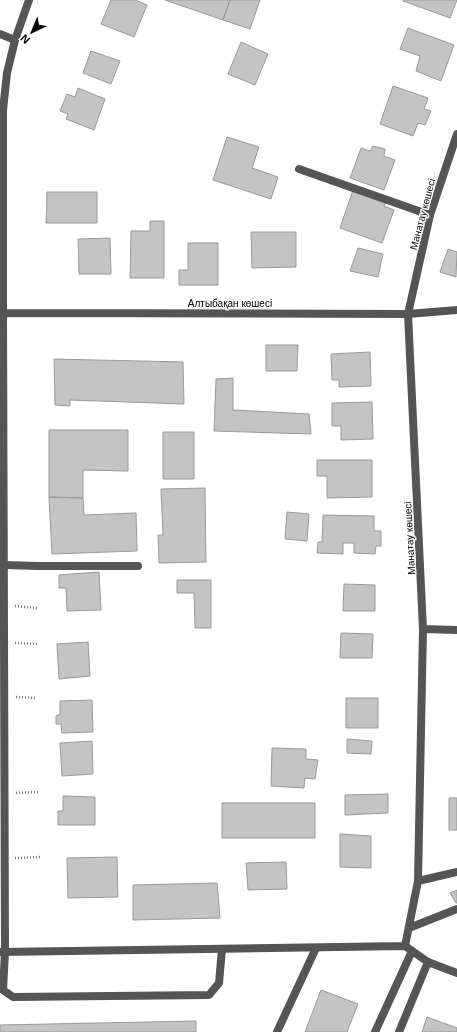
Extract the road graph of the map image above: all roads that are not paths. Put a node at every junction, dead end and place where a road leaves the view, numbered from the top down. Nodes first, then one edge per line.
1 (29, 0) edge
2 (0, 34) edge
3 (15, 40) junction
4 (457, 134) edge
5 (299, 169) dead end
6 (430, 215) junction
7 (457, 310) edge
8 (3, 313) junction
9 (408, 314) junction
10 (4, 565) junction
11 (138, 566) dead end
12 (423, 629) junction
13 (457, 630) edge
14 (2, 869) edge
15 (457, 872) edge
16 (418, 880) junction
17 (457, 909) edge
18 (409, 928) junction
19 (316, 948) junction
20 (222, 949) junction
21 (409, 949) junction
22 (3, 952) edge
23 (428, 962) junction
24 (457, 973) edge
25 (277, 1032) edge
26 (375, 1032) edge
27 (399, 1032) edge

1 - 3 street
2 - 3 street
3 - 8 street
4 - 6 street, Манатау көшесі
5 - 6 street
6 - 9 street, Манатау көшесі
7 - 9 street, Алтыбақан көшесі
8 - 9 street, Алтыбақан көшесі
8 - 10 street
9 - 12 street, Манатау көшесі
10 - 11 street
10 - 14 street
12 - 13 street
12 - 16 street, Манатау көшесі
14 - 22 street
15 - 16 street
16 - 18 street, Манатау көшесі
17 - 18 street
18 - 21 street, Манатау көшесі
19 - 20 street
19 - 21 street
19 - 25 street
20 - 22 street
20 - 22 street
21 - 23 street
21 - 26 street, Манатау көшесі
23 - 24 street
23 - 27 street

